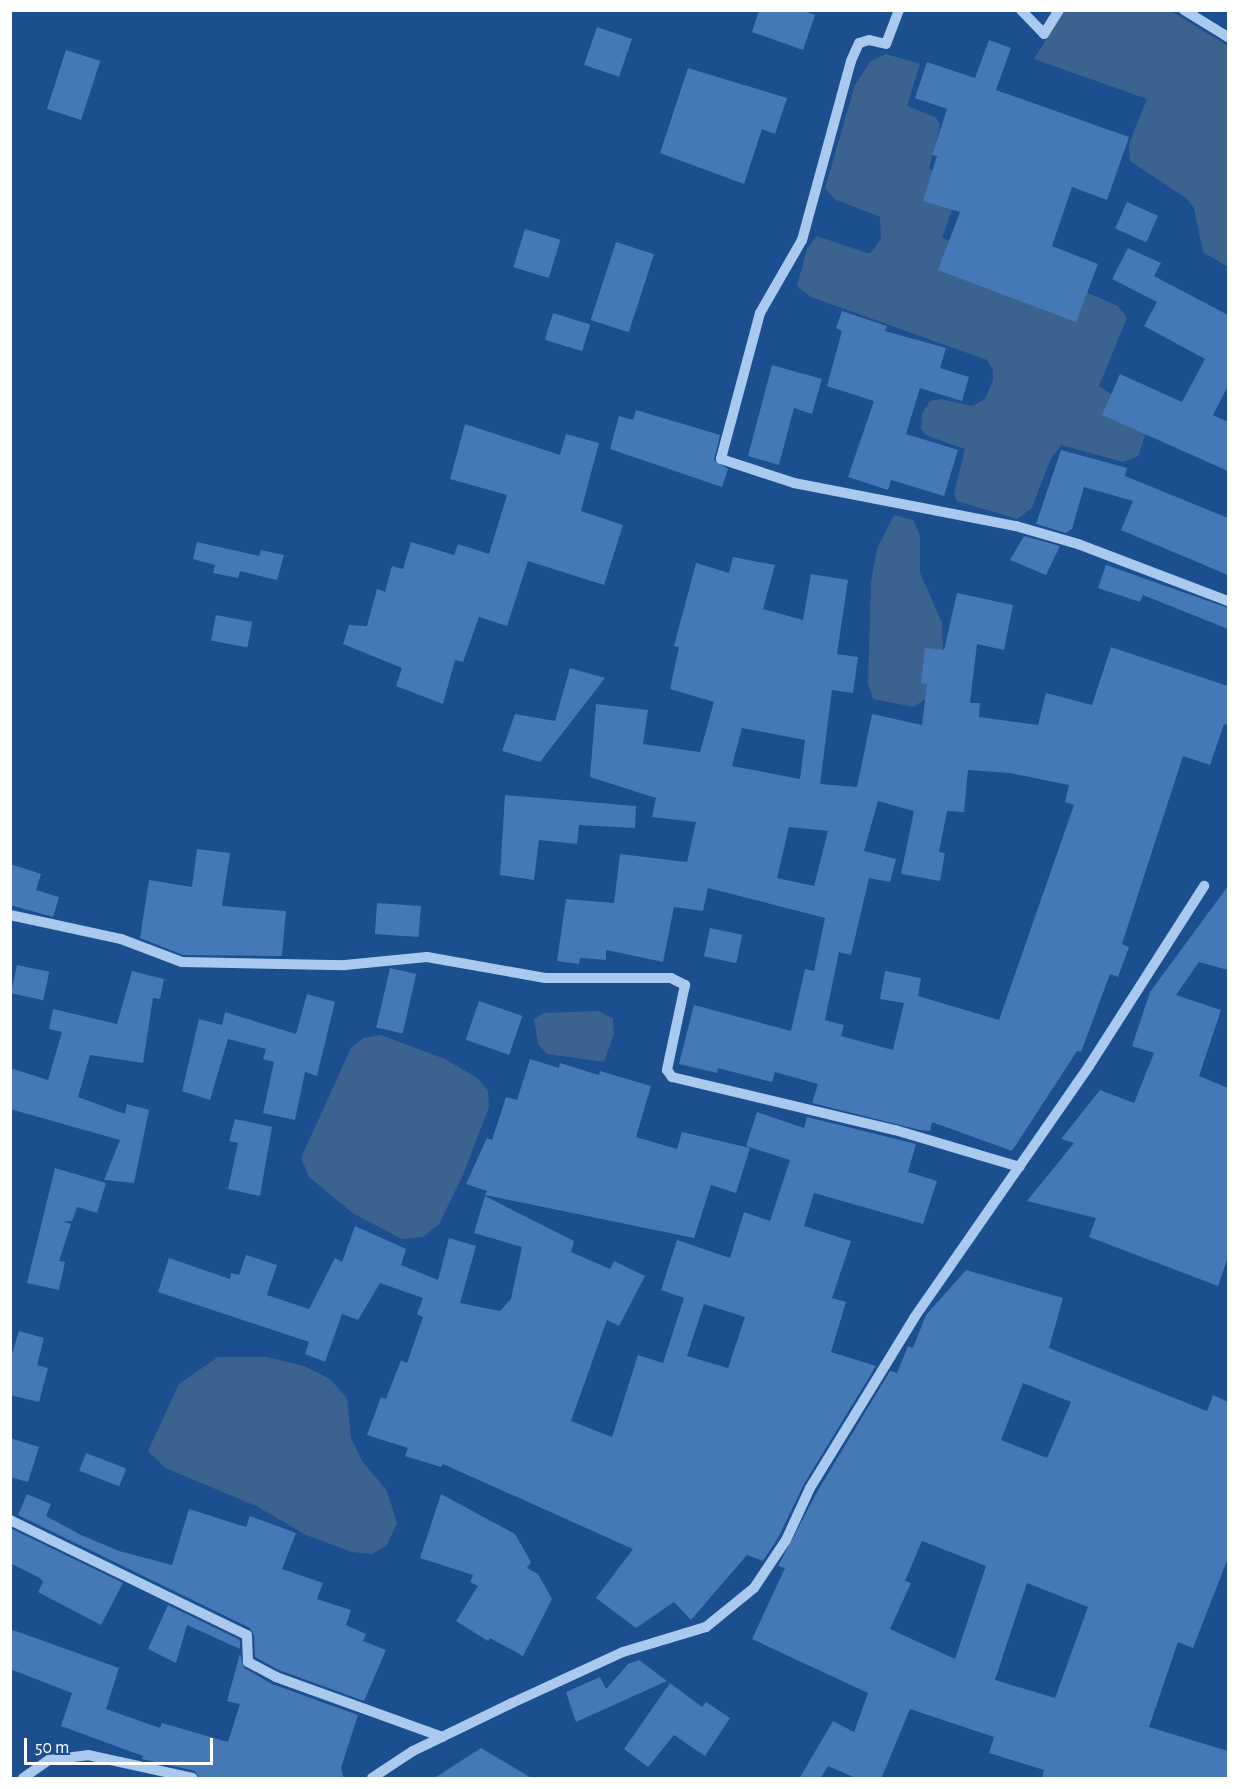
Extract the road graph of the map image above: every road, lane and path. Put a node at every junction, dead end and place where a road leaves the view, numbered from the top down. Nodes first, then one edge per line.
1 (899, 10) edge
2 (1022, 10) edge
3 (1059, 10) edge
4 (1184, 10) edge
5 (1228, 37) edge
6 (1228, 601) edge
7 (1204, 886) dead end
8 (10, 915) edge
9 (1020, 1167) junction
10 (10, 1520) edge
11 (443, 1737) junction
12 (23, 1779) edge
13 (193, 1779) edge
14 (372, 1779) edge

1 - 6 street
2 - 3 street
4 - 5 street
7 - 9 street
8 - 9 street
9 - 11 street
10 - 11 street
11 - 14 street
12 - 13 street

